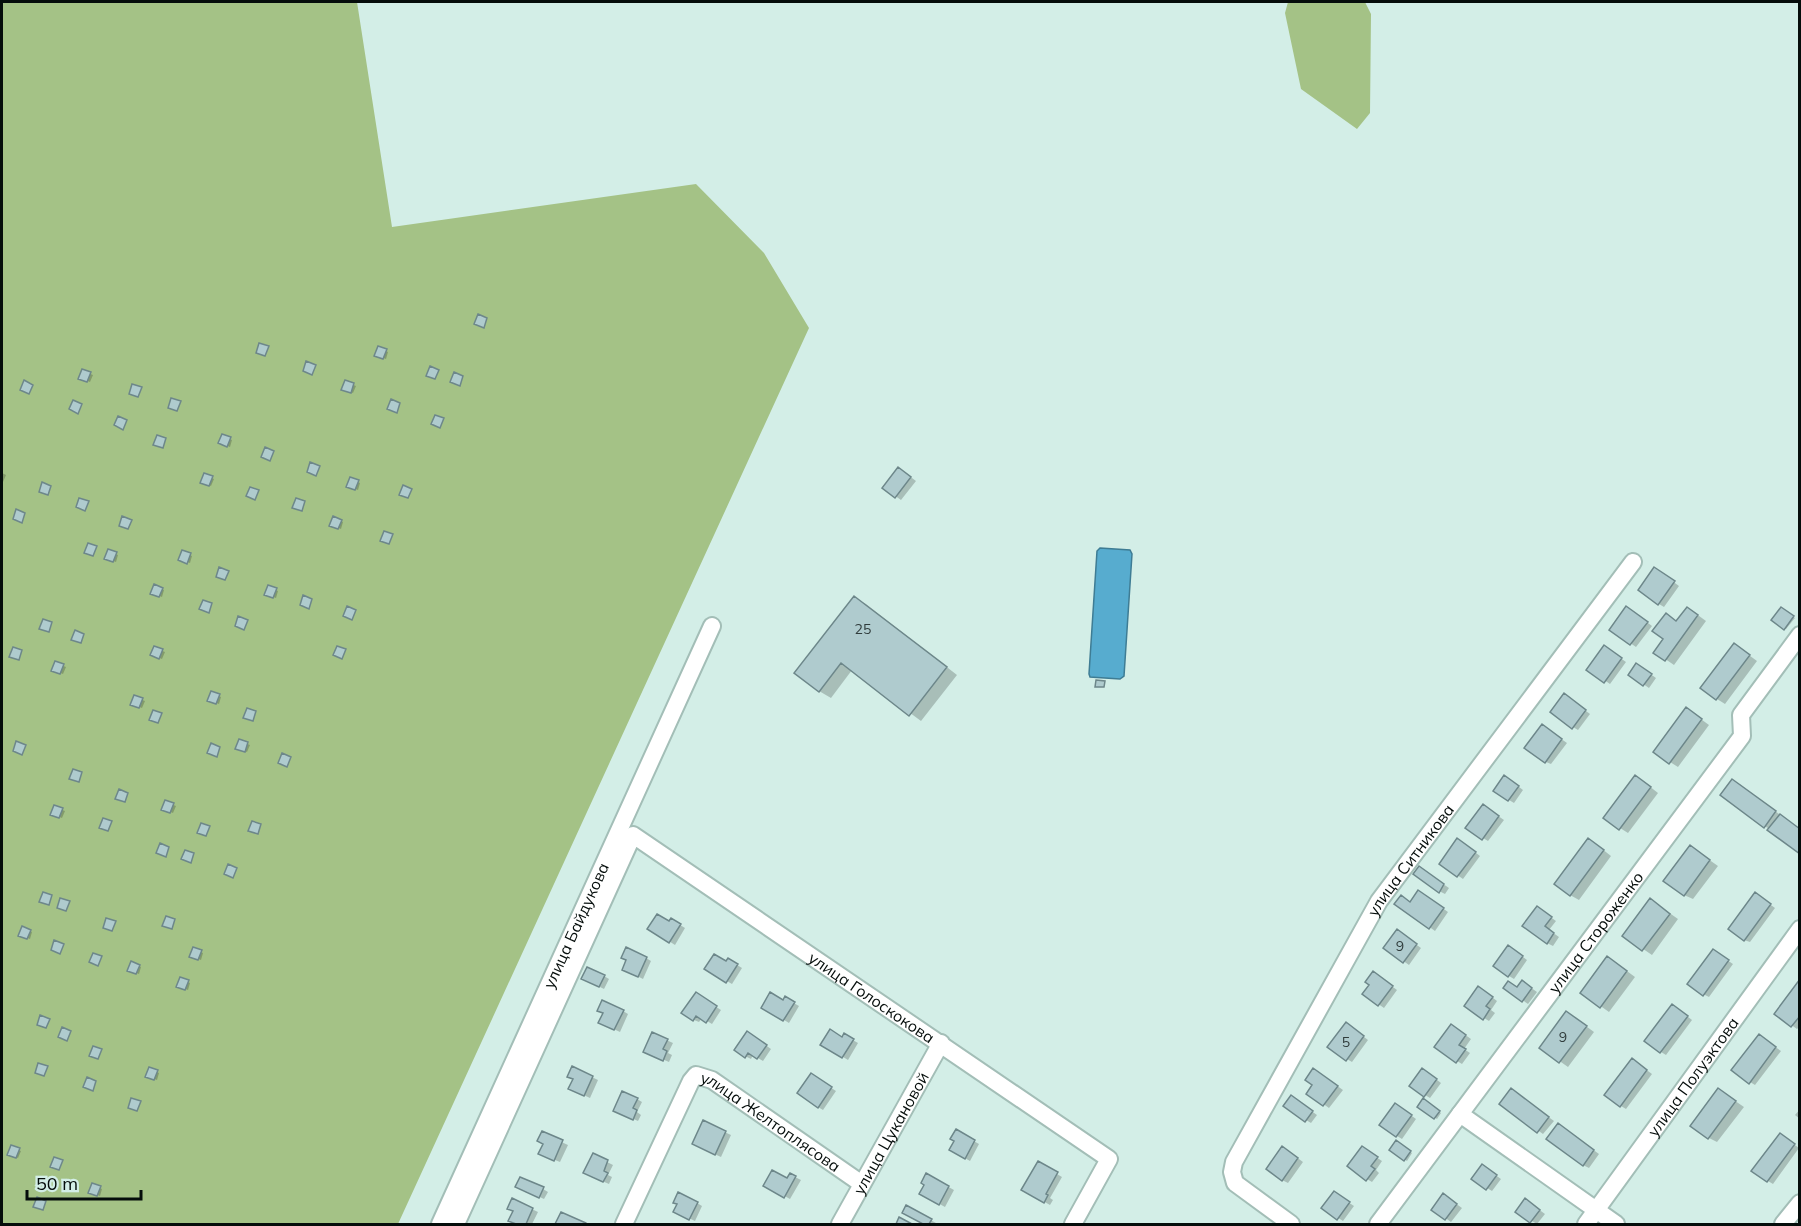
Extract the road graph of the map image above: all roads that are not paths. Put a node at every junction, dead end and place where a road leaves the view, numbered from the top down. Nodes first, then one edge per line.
1 (1633, 562) dead end
2 (712, 626) dead end
3 (1800, 635) edge
4 (633, 835) joint
5 (1800, 929) edge
6 (941, 1043) junction
7 (1460, 1114) junction
8 (862, 1184) junction
9 (1800, 1203) edge
10 (1596, 1210) junction
11 (440, 1224) edge
12 (456, 1224) edge
13 (624, 1224) edge
14 (840, 1224) edge
15 (1073, 1224) edge
16 (1291, 1224) edge
17 (1378, 1224) edge
18 (1586, 1224) edge
19 (1616, 1224) edge
20 (1783, 1224) edge

1 - 16 street, улица Ситникова
2 - 11 street, улица Байдукова
3 - 7 street, улица Стороженко
4 - 6 street, улица Голоскокова
4 - 12 street, улица Байдукова
5 - 10 street, улица Полуэктова
6 - 8 street, улица Цукановой
6 - 15 street, улица Голоскокова
7 - 10 street
7 - 17 street, улица Стороженко
8 - 13 street, улица Желтоплясова
8 - 14 street, улица Цукановой
9 - 20 street
10 - 18 street, улица Полуэктова
10 - 19 street

